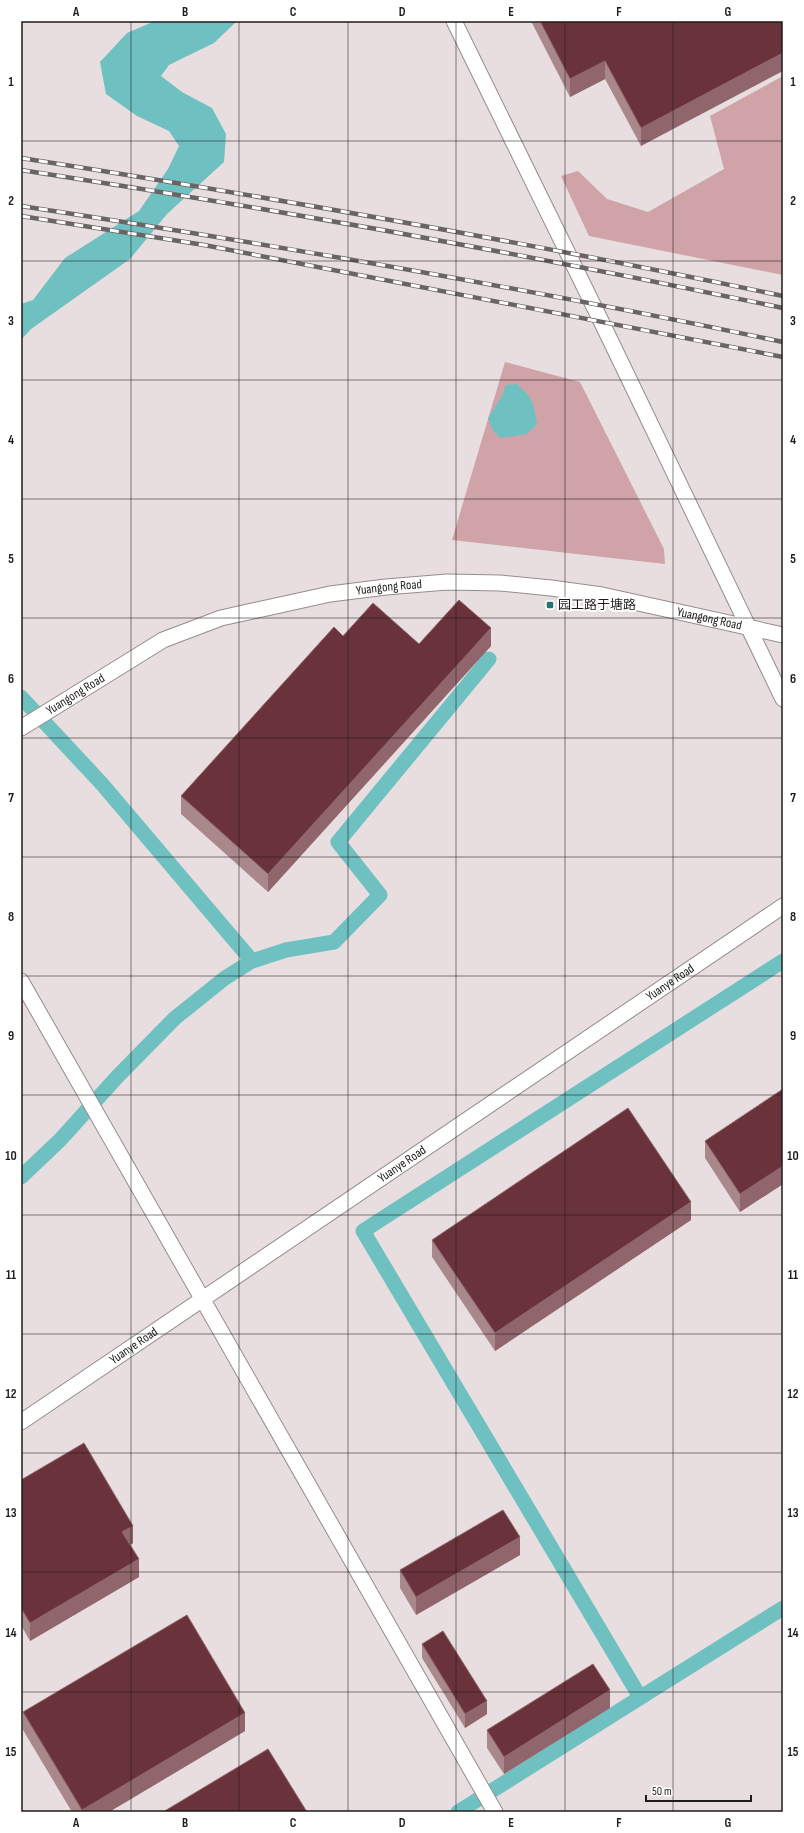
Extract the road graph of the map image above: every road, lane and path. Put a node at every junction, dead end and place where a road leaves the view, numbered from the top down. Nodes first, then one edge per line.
1 (454, 21) edge
2 (749, 629) junction
3 (783, 635) edge
4 (783, 699) edge
5 (21, 728) edge
6 (783, 906) edge
7 (21, 981) edge
8 (201, 1300) junction
9 (21, 1422) edge
10 (493, 1810) edge

1 - 2 street
2 - 3 street, Yuangong Road
2 - 4 street
2 - 5 street, Yuangong Road
6 - 8 street, Yuanye Road
7 - 8 street
8 - 9 street, Yuanye Road
8 - 10 street

